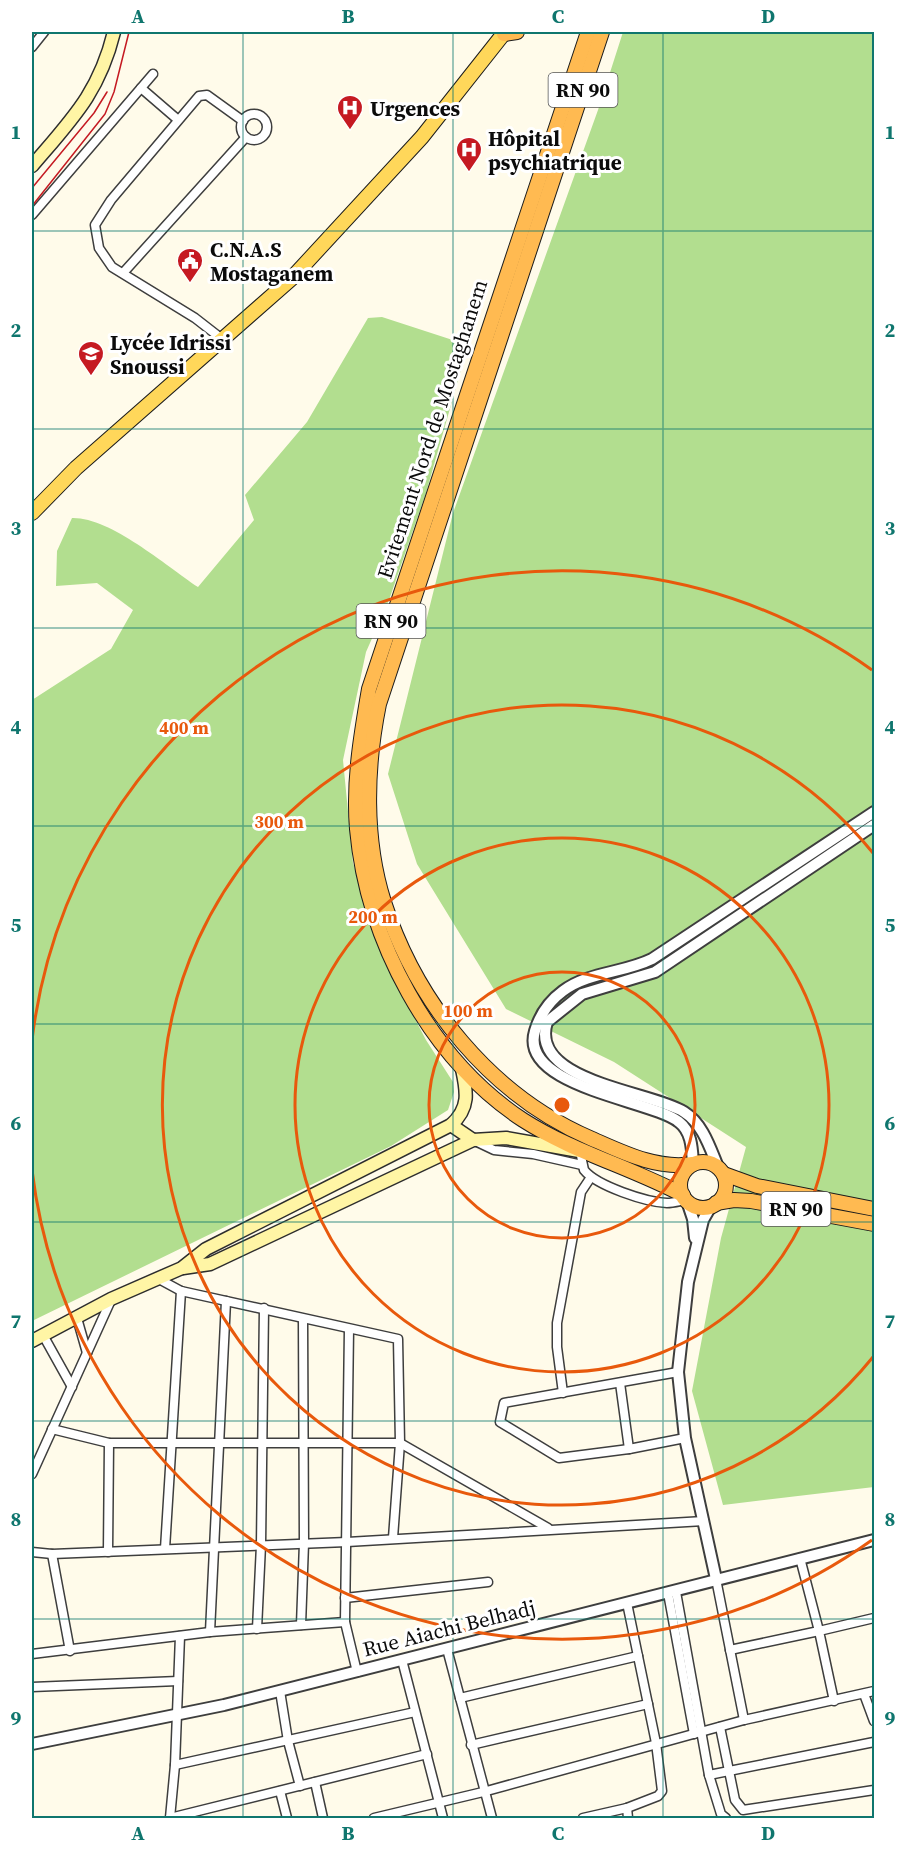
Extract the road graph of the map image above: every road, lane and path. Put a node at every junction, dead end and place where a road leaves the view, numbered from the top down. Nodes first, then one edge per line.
1 (44, 32) edge
2 (114, 32) edge
3 (506, 32) edge
4 (588, 32) edge
5 (602, 32) edge
6 (32, 47) edge
7 (153, 74) dead end
8 (141, 88) junction
9 (177, 119) junction
10 (243, 121) junction
11 (246, 137) junction
12 (32, 166) edge
13 (32, 215) edge
14 (123, 273) junction
15 (222, 339) junction
16 (32, 513) edge
17 (874, 812) edge
18 (874, 825) edge
19 (462, 1070) junction
20 (451, 1125) junction
21 (473, 1140) junction
22 (580, 1156) junction
23 (693, 1164) junction
24 (721, 1170) junction
25 (591, 1177) junction
26 (685, 1198) junction
27 (714, 1205) junction
28 (874, 1209) edge
29 (874, 1224) edge
30 (696, 1245) junction
31 (182, 1268) junction
32 (157, 1278) junction
33 (181, 1291) junction
34 (111, 1299) junction
35 (226, 1301) junction
36 (264, 1308) junction
37 (77, 1318) junction
38 (303, 1319) junction
39 (349, 1329) junction
40 (37, 1338) edge
41 (87, 1353) junction
42 (678, 1371) junction
43 (620, 1383) junction
44 (72, 1387) junction
45 (563, 1393) junction
46 (52, 1429) junction
47 (685, 1438) junction
48 (109, 1443) junction
49 (170, 1443) junction
50 (220, 1443) junction
51 (262, 1443) junction
52 (302, 1443) junction
53 (348, 1443) junction
54 (399, 1443) junction
55 (629, 1449) junction
56 (32, 1474) edge
57 (704, 1521) junction
58 (549, 1529) junction
59 (393, 1538) junction
60 (874, 1540) edge
61 (347, 1542) junction
62 (304, 1543) junction
63 (261, 1545) junction
64 (215, 1547) junction
65 (165, 1549) junction
66 (32, 1552) edge
67 (108, 1552) junction
68 (52, 1554) junction
69 (800, 1558) junction
70 (716, 1579) junction
71 (488, 1582) dead end
72 (672, 1593) junction
73 (345, 1598) junction
74 (627, 1603) junction
75 (874, 1618) edge
76 (345, 1622) junction
77 (301, 1626) junction
78 (257, 1629) junction
79 (819, 1631) junction
80 (210, 1632) junction
81 (180, 1636) junction
82 (447, 1649) junction
83 (730, 1650) junction
84 (70, 1651) junction
85 (32, 1654) edge
86 (638, 1656) junction
87 (402, 1660) junction
88 (357, 1672) junction
89 (178, 1681) junction
90 (32, 1687) edge
91 (280, 1691) junction
92 (874, 1691) edge
93 (864, 1694) junction
94 (459, 1698) junction
95 (834, 1701) junction
96 (648, 1704) junction
97 (415, 1712) junction
98 (176, 1714) junction
99 (744, 1720) junction
100 (874, 1721) edge
101 (720, 1727) junction
102 (698, 1733) junction
103 (288, 1741) junction
104 (874, 1742) edge
105 (656, 1743) junction
106 (32, 1744) edge
107 (471, 1745) junction
108 (427, 1754) junction
109 (175, 1765) junction
110 (729, 1771) junction
111 (710, 1775) junction
112 (315, 1782) junction
113 (300, 1786) junction
114 (874, 1790) edge
115 (280, 1791) junction
116 (483, 1792) junction
117 (439, 1803) junction
118 (627, 1808) junction
119 (170, 1818) edge
120 (287, 1818) edge
121 (323, 1818) edge
122 (375, 1818) edge
123 (443, 1818) edge
124 (492, 1818) edge
125 (583, 1818) edge
126 (628, 1818) edge
127 (726, 1818) edge

1 - 6 street
2 - 12 main road
3 - 15 main road
4 - 19 highway, Evitement Nord de Mostaghanem / RN 90
5 - 23 highway, Evitement Nord de Mostaghanem / RN 90
7 - 8 street
8 - 9 street
8 - 13 street
9 - 10 street
9 - 14 street
10 - 11 street
10 - 11 street
11 - 14 street
14 - 15 street
15 - 16 main road
17 - 23 street
18 - 24 street
19 - 20 main road
19 - 22 highway, Evitement Nord de Mostaghanem / RN 90
20 - 21 main road
20 - 31 main road
21 - 22 main road
21 - 31 main road
22 - 25 street
22 - 26 highway, Evitement Nord de Mostaghanem / RN 90
23 - 24 highway
23 - 26 highway
24 - 27 highway
24 - 28 highway, RN 90
25 - 26 street
25 - 45 street
26 - 27 highway
26 - 30 street
27 - 29 highway, RN 90
27 - 30 street
30 - 42 street
31 - 32 main road
32 - 33 street
32 - 34 main road
33 - 35 street
33 - 49 street
34 - 37 main road
34 - 41 street
35 - 36 street
35 - 50 street
36 - 38 street
36 - 51 street
37 - 40 main road
37 - 41 street
38 - 39 street
38 - 52 street
39 - 53 street
39 - 54 street
40 - 44 street
41 - 44 street
42 - 43 street
42 - 47 street
43 - 45 street
43 - 55 street
44 - 46 street
45 - 55 street
46 - 48 street
46 - 56 street
47 - 55 street
47 - 57 street
48 - 49 street
48 - 67 street
49 - 50 street
49 - 65 street
50 - 51 street
50 - 64 street
51 - 52 street
51 - 63 street
52 - 53 street
52 - 62 street
53 - 54 street
53 - 61 street
54 - 58 street
54 - 59 street
57 - 58 street
57 - 70 street
58 - 59 street
59 - 61 street
60 - 69 street, Rue Aiachi Belhadj
61 - 62 street
61 - 73 street
62 - 63 street
62 - 77 street
63 - 64 street
63 - 78 street
64 - 65 street
64 - 80 street
65 - 67 street
66 - 68 street
67 - 68 street
68 - 84 street
69 - 70 street, Rue Aiachi Belhadj
69 - 79 street
70 - 72 street, Rue Aiachi Belhadj
70 - 83 street
71 - 73 street
72 - 74 street, Rue Aiachi Belhadj
72 - 102 street
73 - 76 street
74 - 82 street, Rue Aiachi Belhadj
74 - 86 street
75 - 79 street
76 - 77 street
76 - 88 street
77 - 78 street
78 - 80 street
79 - 83 street
79 - 95 street
80 - 81 street
81 - 84 street
81 - 89 street
82 - 87 street, Rue Aiachi Belhadj
82 - 94 street
83 - 99 street
84 - 85 street
86 - 94 street
86 - 96 street
87 - 88 street, Rue Aiachi Belhadj
87 - 97 street
88 - 91 street, Rue Aiachi Belhadj
89 - 90 street
89 - 98 street
91 - 98 street, Rue Aiachi Belhadj
91 - 103 street
92 - 93 street
93 - 95 street
93 - 100 street
94 - 107 street
95 - 99 street
96 - 105 street
96 - 107 street
97 - 103 street
97 - 108 street
98 - 106 street, Rue Aiachi Belhadj
98 - 109 street
99 - 101 street
101 - 102 street
101 - 110 street
102 - 105 street
102 - 111 street
103 - 109 street
103 - 113 street
104 - 110 street
105 - 116 street
105 - 118 street
107 - 116 street
108 - 112 street
108 - 117 street
109 - 119 street
110 - 111 street
110 - 114 street
111 - 127 street
112 - 113 street
112 - 121 street
113 - 115 street
115 - 119 street
115 - 120 street
116 - 117 street
116 - 124 street
117 - 122 street
117 - 123 street
118 - 125 street
118 - 126 street

